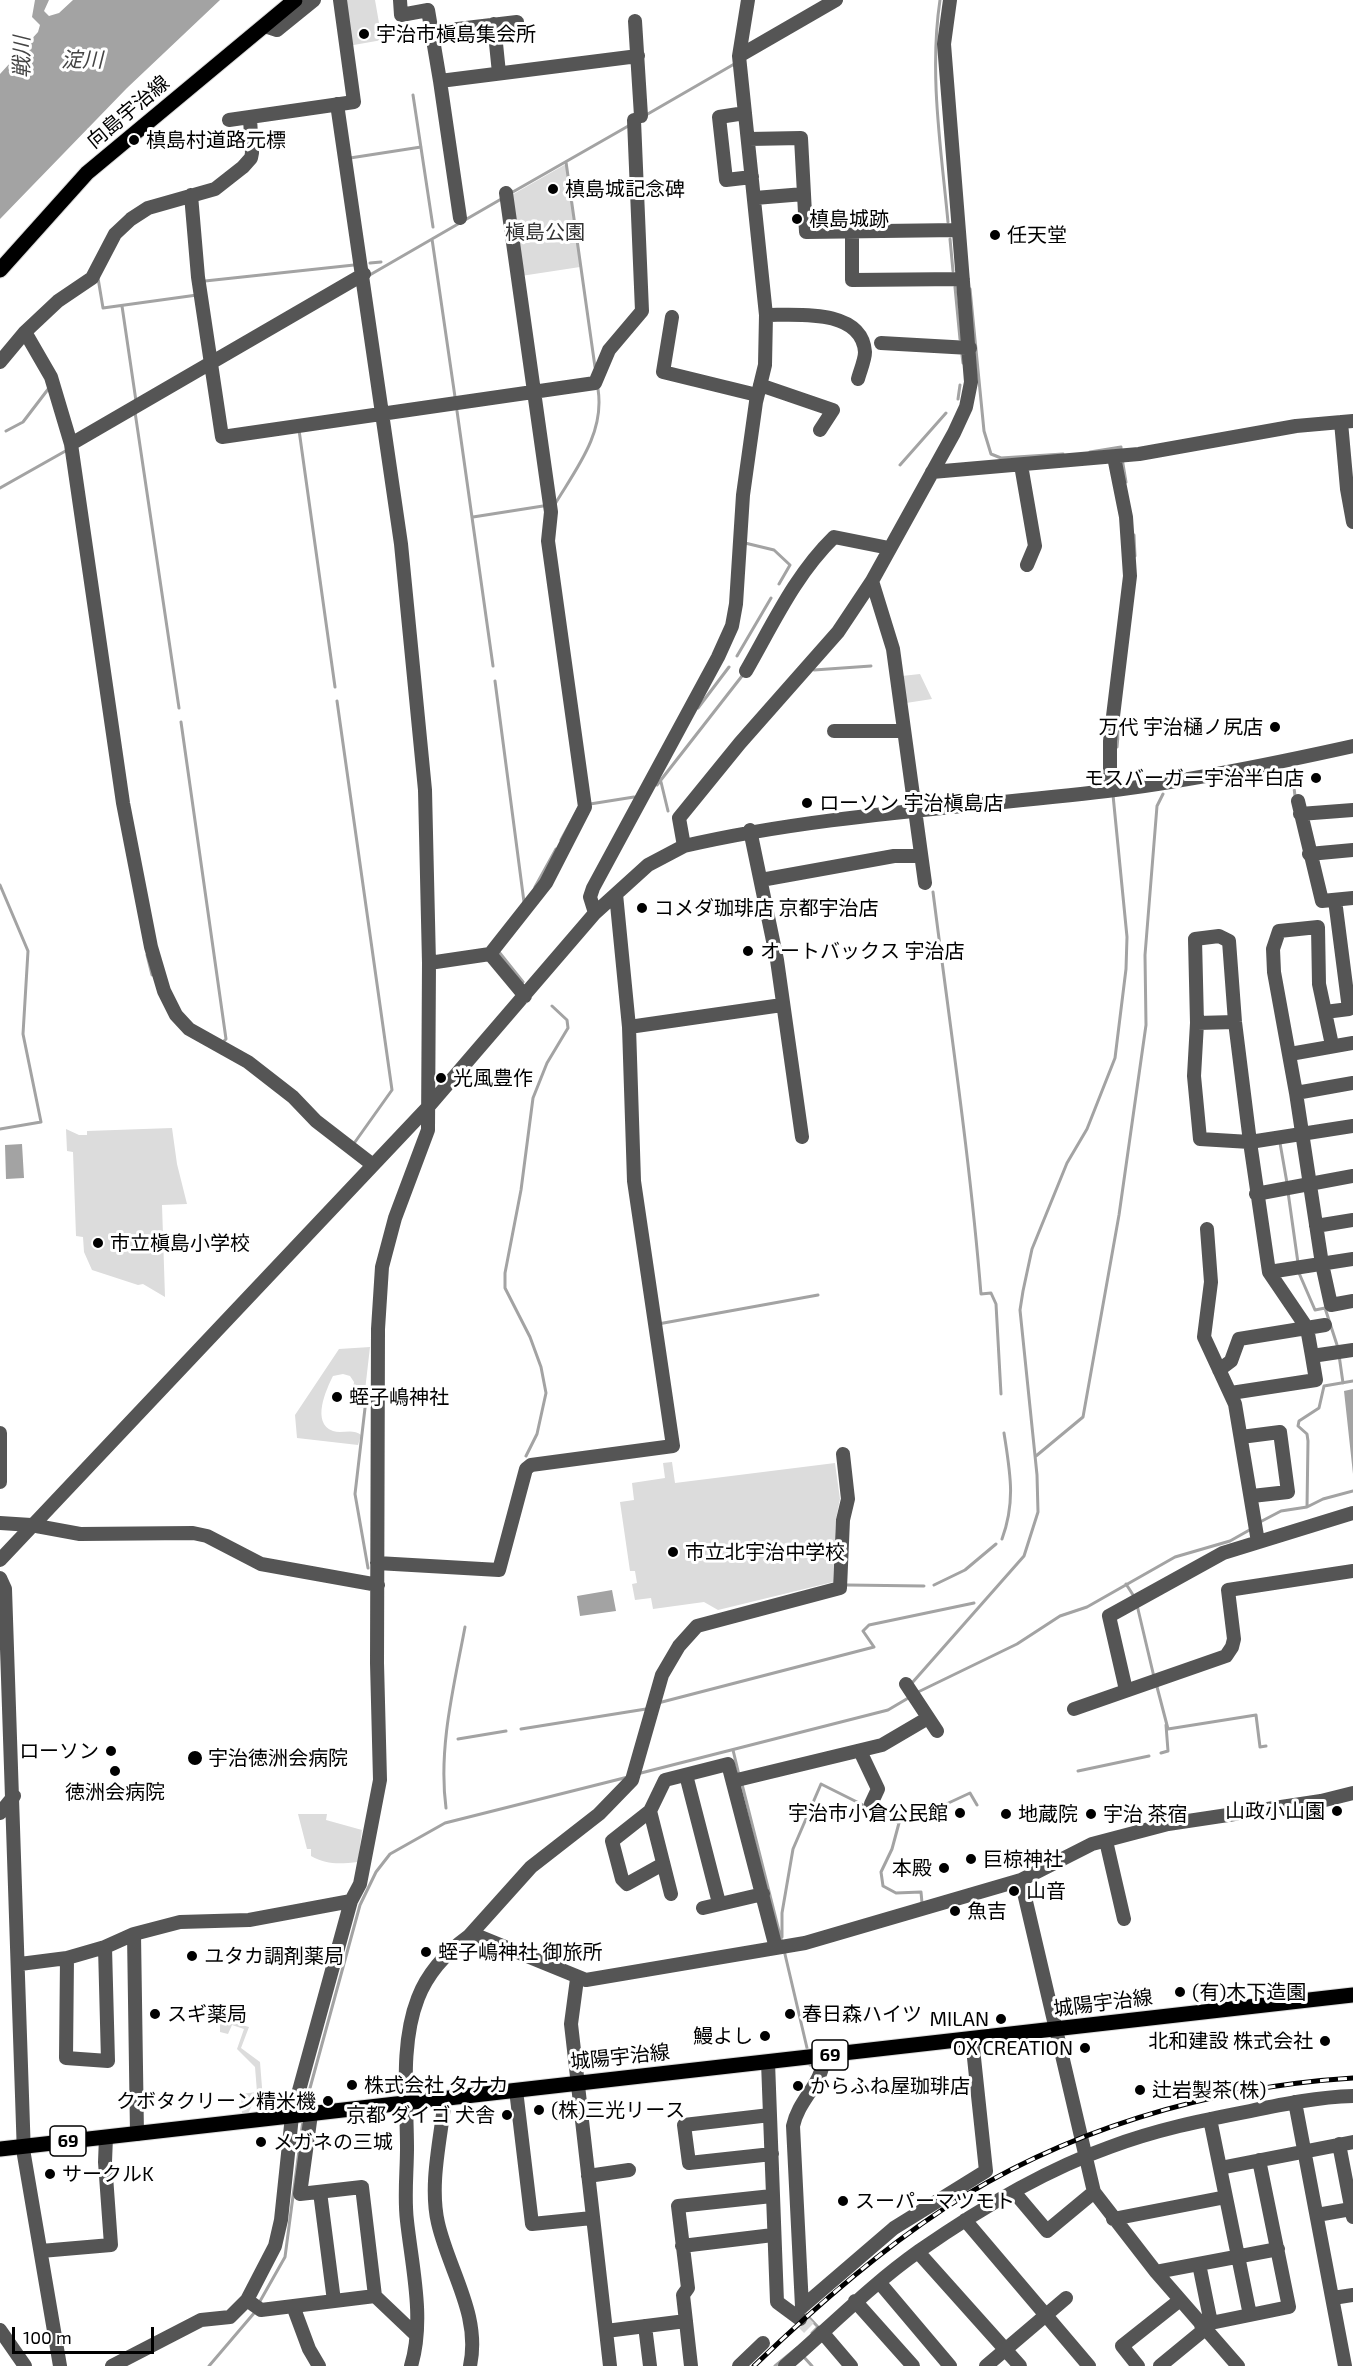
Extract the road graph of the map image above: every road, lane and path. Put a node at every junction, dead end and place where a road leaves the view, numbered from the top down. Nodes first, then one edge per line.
1 (295, 0) edge
2 (314, 0) edge
3 (340, 0) edge
4 (400, 0) edge
5 (748, 0) edge
6 (836, 0) edge
7 (950, 0) edge
8 (635, 21) dead end
9 (517, 22) dead end
10 (494, 24) junction
11 (265, 26) junction
12 (432, 32) junction
13 (638, 56) junction
14 (739, 56) junction
15 (499, 73) junction
16 (440, 81) junction
17 (338, 104) junction
18 (745, 113) junction
19 (250, 117) junction
20 (229, 120) dead end
21 (748, 139) junction
22 (752, 177) junction
23 (506, 193) dead end
24 (804, 194) junction
25 (191, 195) junction
26 (754, 198) junction
27 (460, 218) dead end
28 (958, 230) junction
29 (852, 231) junction
30 (0, 270) edge
31 (364, 274) junction
32 (963, 279) junction
33 (766, 315) junction
34 (672, 317) dead end
35 (25, 332) junction
36 (881, 343) dead end
37 (970, 348) junction
38 (0, 362) edge
39 (211, 364) junction
40 (858, 379) dead end
41 (759, 390) junction
42 (534, 392) junction
43 (384, 414) junction
44 (1347, 421) edge
45 (820, 430) dead end
46 (71, 444) junction
47 (1114, 457) junction
48 (1021, 465) junction
49 (932, 472) junction
50 (1353, 522) edge
51 (889, 548) junction
52 (1027, 565) dead end
53 (872, 581) junction
54 (746, 671) dead end
55 (834, 731) dead end
56 (904, 731) junction
57 (1353, 746) edge
58 (1110, 790) junction
59 (1353, 810) edge
60 (916, 812) junction
61 (750, 830) junction
62 (684, 846) junction
63 (1353, 850) edge
64 (1309, 854) junction
65 (921, 856) junction
66 (761, 880) junction
67 (925, 883) dead end
68 (616, 894) junction
69 (1353, 898) edge
70 (1335, 900) junction
71 (595, 913) junction
72 (490, 954) junction
73 (429, 963) junction
74 (525, 996) junction
75 (782, 1005) junction
76 (1325, 1012) junction
77 (1235, 1022) junction
78 (1197, 1023) junction
79 (629, 1027) junction
80 (1353, 1043) edge
81 (1332, 1045) junction
82 (1290, 1054) junction
83 (1353, 1083) edge
84 (1296, 1093) junction
85 (429, 1106) junction
86 (1353, 1126) edge
87 (1302, 1134) junction
88 (802, 1137) dead end
89 (1250, 1142) junction
90 (373, 1165) junction
91 (1353, 1176) edge
92 (1310, 1184) junction
93 (1256, 1194) junction
94 (1353, 1220) edge
95 (1316, 1226) junction
96 (1207, 1229) dead end
97 (1353, 1259) edge
98 (1322, 1264) junction
99 (1269, 1272) junction
100 (1353, 1301) edge
101 (1325, 1325) dead end
102 (1307, 1328) junction
103 (1353, 1350) edge
104 (1312, 1356) junction
105 (1218, 1370) junction
106 (1231, 1394) junction
107 (0, 1433) edge
108 (1241, 1437) junction
109 (843, 1454) dead end
110 (0, 1482) edge
111 (1252, 1496) junction
112 (1353, 1513) edge
113 (0, 1524) edge
114 (31, 1526) junction
115 (1258, 1542) junction
116 (0, 1560) edge
117 (377, 1563) junction
118 (1353, 1571) edge
119 (0, 1578) edge
120 (378, 1585) junction
121 (906, 1684) dead end
122 (1126, 1690) junction
123 (1074, 1709) dead end
124 (928, 1718) junction
125 (937, 1731) dead end
126 (860, 1751) junction
127 (686, 1775) junction
128 (733, 1781) junction
129 (1353, 1793) edge
130 (14, 1796) junction
131 (871, 1804) dead end
132 (650, 1811) junction
133 (0, 1813) edge
134 (1106, 1840) junction
135 (663, 1864) junction
136 (1021, 1880) junction
137 (671, 1894) dead end
138 (763, 1894) junction
139 (351, 1901) junction
140 (719, 1903) junction
141 (703, 1908) dead end
142 (1124, 1919) dead end
143 (134, 1934) junction
144 (469, 1935) junction
145 (105, 1947) junction
146 (781, 1947) junction
147 (67, 1958) junction
148 (20, 1964) junction
149 (577, 1979) junction
150 (1353, 1995) edge
151 (1054, 2030) junction
152 (972, 2039) junction
153 (824, 2055) junction
154 (768, 2062) junction
155 (578, 2083) junction
156 (516, 2090) junction
157 (1353, 2096) edge
158 (445, 2098) junction
159 (1295, 2102) junction
160 (407, 2103) junction
161 (302, 2115) junction
162 (770, 2115) junction
163 (1210, 2119) junction
164 (137, 2134) junction
165 (106, 2137) junction
166 (1346, 2143) edge
167 (24, 2146) junction
168 (0, 2149) edge
169 (1305, 2151) junction
170 (772, 2154) junction
171 (1084, 2157) junction
172 (1259, 2160) junction
173 (1220, 2168) junction
174 (629, 2170) dead end
175 (588, 2176) junction
176 (320, 2192) junction
177 (1014, 2192) junction
178 (1094, 2192) junction
179 (772, 2196) junction
180 (1226, 2197) junction
181 (1352, 2212) edge
182 (1317, 2215) junction
183 (592, 2218) junction
184 (1113, 2219) junction
185 (965, 2220) junction
186 (773, 2235) junction
187 (682, 2246) junction
188 (1278, 2248) junction
189 (40, 2251) junction
190 (918, 2252) junction
191 (1239, 2256) junction
192 (1199, 2264) junction
193 (1156, 2272) junction
194 (879, 2282) junction
195 (1353, 2295) edge
196 (375, 2296) junction
197 (1066, 2298) dead end
198 (1333, 2298) junction
199 (1180, 2300) junction
200 (333, 2301) junction
201 (855, 2301) junction
202 (253, 2304) junction
203 (293, 2306) junction
204 (1045, 2315) junction
205 (1250, 2315) junction
206 (686, 2321) junction
207 (645, 2326) junction
208 (1206, 2326) junction
209 (812, 2329) junction
210 (0, 2330) edge
211 (606, 2331) junction
212 (416, 2335) junction
213 (763, 2343) dead end
214 (1005, 2349) junction
215 (802, 2361) edge
216 (1229, 2363) edge
217 (315, 2365) edge
218 (25, 2366) edge
219 (60, 2366) edge
220 (112, 2366) edge
221 (411, 2366) edge
222 (470, 2366) edge
223 (610, 2366) edge
224 (650, 2366) edge
225 (692, 2366) edge
226 (739, 2366) edge
227 (785, 2366) edge
228 (851, 2366) edge
229 (913, 2366) edge
230 (950, 2366) edge
231 (986, 2366) edge
232 (1020, 2366) edge
233 (1089, 2366) edge
234 (1138, 2366) edge
235 (1160, 2366) edge
236 (1345, 2366) edge

1 - 11 main road, 向島宇治線
2 - 11 street
3 - 17 street
4 - 12 street
5 - 14 street
6 - 14 street
7 - 28 street
8 - 13 street
9 - 10 street
10 - 12 street
10 - 15 street
11 - 30 main road, 向島宇治線
12 - 16 street
13 - 15 street
13 - 42 street
14 - 18 street
15 - 16 street
16 - 27 street
17 - 19 street
17 - 31 street
18 - 21 street
18 - 22 street
19 - 20 street
19 - 25 street
21 - 22 street
21 - 24 street
22 - 26 street
23 - 42 street
24 - 26 street
24 - 29 street
25 - 35 street
25 - 39 street
26 - 33 street
28 - 29 street
28 - 32 street
29 - 32 street
31 - 39 street
31 - 43 street
32 - 37 street
33 - 40 street
33 - 41 street
34 - 41 street
35 - 38 street
35 - 46 street
36 - 37 street
37 - 49 street
39 - 43 street
39 - 46 street
41 - 45 street
41 - 71 street
42 - 43 street
42 - 72 street
43 - 73 street
44 - 47 street
44 - 50 street
46 - 90 street
47 - 48 street
47 - 58 street
48 - 49 street
48 - 52 street
49 - 51 street
51 - 53 street
51 - 54 street
53 - 56 street
53 - 62 street
55 - 56 street
56 - 60 street
57 - 58 street
58 - 60 street
59 - 64 street
60 - 61 street
60 - 65 street
61 - 62 street
61 - 66 street
62 - 68 street
63 - 64 street
64 - 70 street
65 - 66 street
65 - 67 street
66 - 75 street
68 - 71 street
68 - 79 street
69 - 70 street
70 - 76 street
71 - 74 street
72 - 73 street
72 - 74 street
73 - 85 street
74 - 85 street
75 - 79 street
75 - 88 street
76 - 81 street
76 - 82 street
77 - 78 street
77 - 78 street
77 - 89 street
78 - 89 street
79 - 117 street
80 - 81 street
81 - 82 street
82 - 84 street
83 - 84 street
84 - 87 street
85 - 90 street
85 - 117 street
86 - 87 street
87 - 89 street
87 - 92 street
89 - 93 street
90 - 114 street
91 - 92 street
92 - 93 street
92 - 95 street
93 - 99 street
94 - 95 street
95 - 98 street
96 - 105 street
97 - 98 street
98 - 99 street
98 - 100 street
99 - 102 street
101 - 102 street
102 - 104 street
102 - 105 street
103 - 104 street
104 - 106 street
105 - 106 street
106 - 108 street
107 - 110 street
108 - 111 street
108 - 111 street
109 - 144 street
111 - 115 street
112 - 115 street
113 - 114 street
114 - 116 street
114 - 120 street
115 - 122 street
117 - 120 street
118 - 122 street
119 - 130 street
120 - 139 street
121 - 124 street
122 - 123 street
124 - 125 street
124 - 126 street
126 - 128 street
126 - 131 street
127 - 128 street
127 - 132 street
127 - 140 street
128 - 138 street
129 - 134 street
130 - 133 street
130 - 148 street
132 - 135 street
132 - 135 street
134 - 136 street
134 - 142 street
135 - 137 street
136 - 146 street
136 - 151 street
138 - 140 street
138 - 146 street
139 - 143 street
139 - 161 street
140 - 141 street
143 - 145 street
143 - 164 street
144 - 149 street
144 - 160 street
145 - 147 street
145 - 147 street
146 - 149 street
147 - 148 street
148 - 167 street
149 - 155 street
150 - 151 main road, 城陽宇治線 / 69
151 - 152 main road, 城陽宇治線 / 69
151 - 171 street
152 - 153 main road, 城陽宇治線 / 69
152 - 153 street
153 - 154 main road, 城陽宇治線 / 69
154 - 155 main road, 城陽宇治線 / 69
154 - 162 street
155 - 156 main road, 城陽宇治線 / 69
155 - 175 street
156 - 158 main road, 城陽宇治線 / 69
156 - 183 street
157 - 159 street
158 - 160 main road, 城陽宇治線 / 69
158 - 222 street
159 - 163 street
159 - 169 street
160 - 161 main road, 城陽宇治線 / 69
160 - 212 street
161 - 164 main road, 城陽宇治線 / 69
161 - 176 street
161 - 202 street
162 - 170 street
162 - 170 street
163 - 171 street
163 - 173 street
164 - 165 main road, 城陽宇治線 / 69
165 - 167 main road, 城陽宇治線 / 69
165 - 189 street
166 - 169 street
166 - 181 street
167 - 168 main road, 城陽宇治線 / 69
167 - 189 street
169 - 172 street
169 - 182 street
170 - 179 street
171 - 177 street
171 - 178 street
172 - 173 street
172 - 188 street
173 - 180 street
174 - 175 street
175 - 183 street
176 - 196 street
176 - 200 street
177 - 178 street
177 - 185 street
178 - 184 street
179 - 186 street
179 - 187 street
180 - 184 street
180 - 191 street
181 - 182 street
182 - 198 street
183 - 211 street
184 - 193 street
185 - 190 street
185 - 204 street
186 - 187 street
186 - 209 street
187 - 206 street
188 - 191 street
188 - 205 street
189 - 219 street
190 - 194 street
190 - 214 street
191 - 192 street
191 - 205 street
192 - 193 street
192 - 208 street
193 - 199 street
194 - 201 street
194 - 230 street
195 - 198 street
196 - 200 street
196 - 212 street
197 - 204 street
198 - 236 street
199 - 208 street
199 - 234 street
200 - 203 street
201 - 209 street
201 - 229 street
202 - 203 street
202 - 220 street
203 - 217 street
204 - 214 street
204 - 233 street
205 - 208 street
206 - 207 street
206 - 225 street
207 - 211 street
207 - 224 street
208 - 216 street
208 - 235 street
209 - 215 street
209 - 228 street
210 - 218 street
211 - 223 street
212 - 221 street
213 - 226 street
214 - 231 street
214 - 232 street
215 - 227 street

